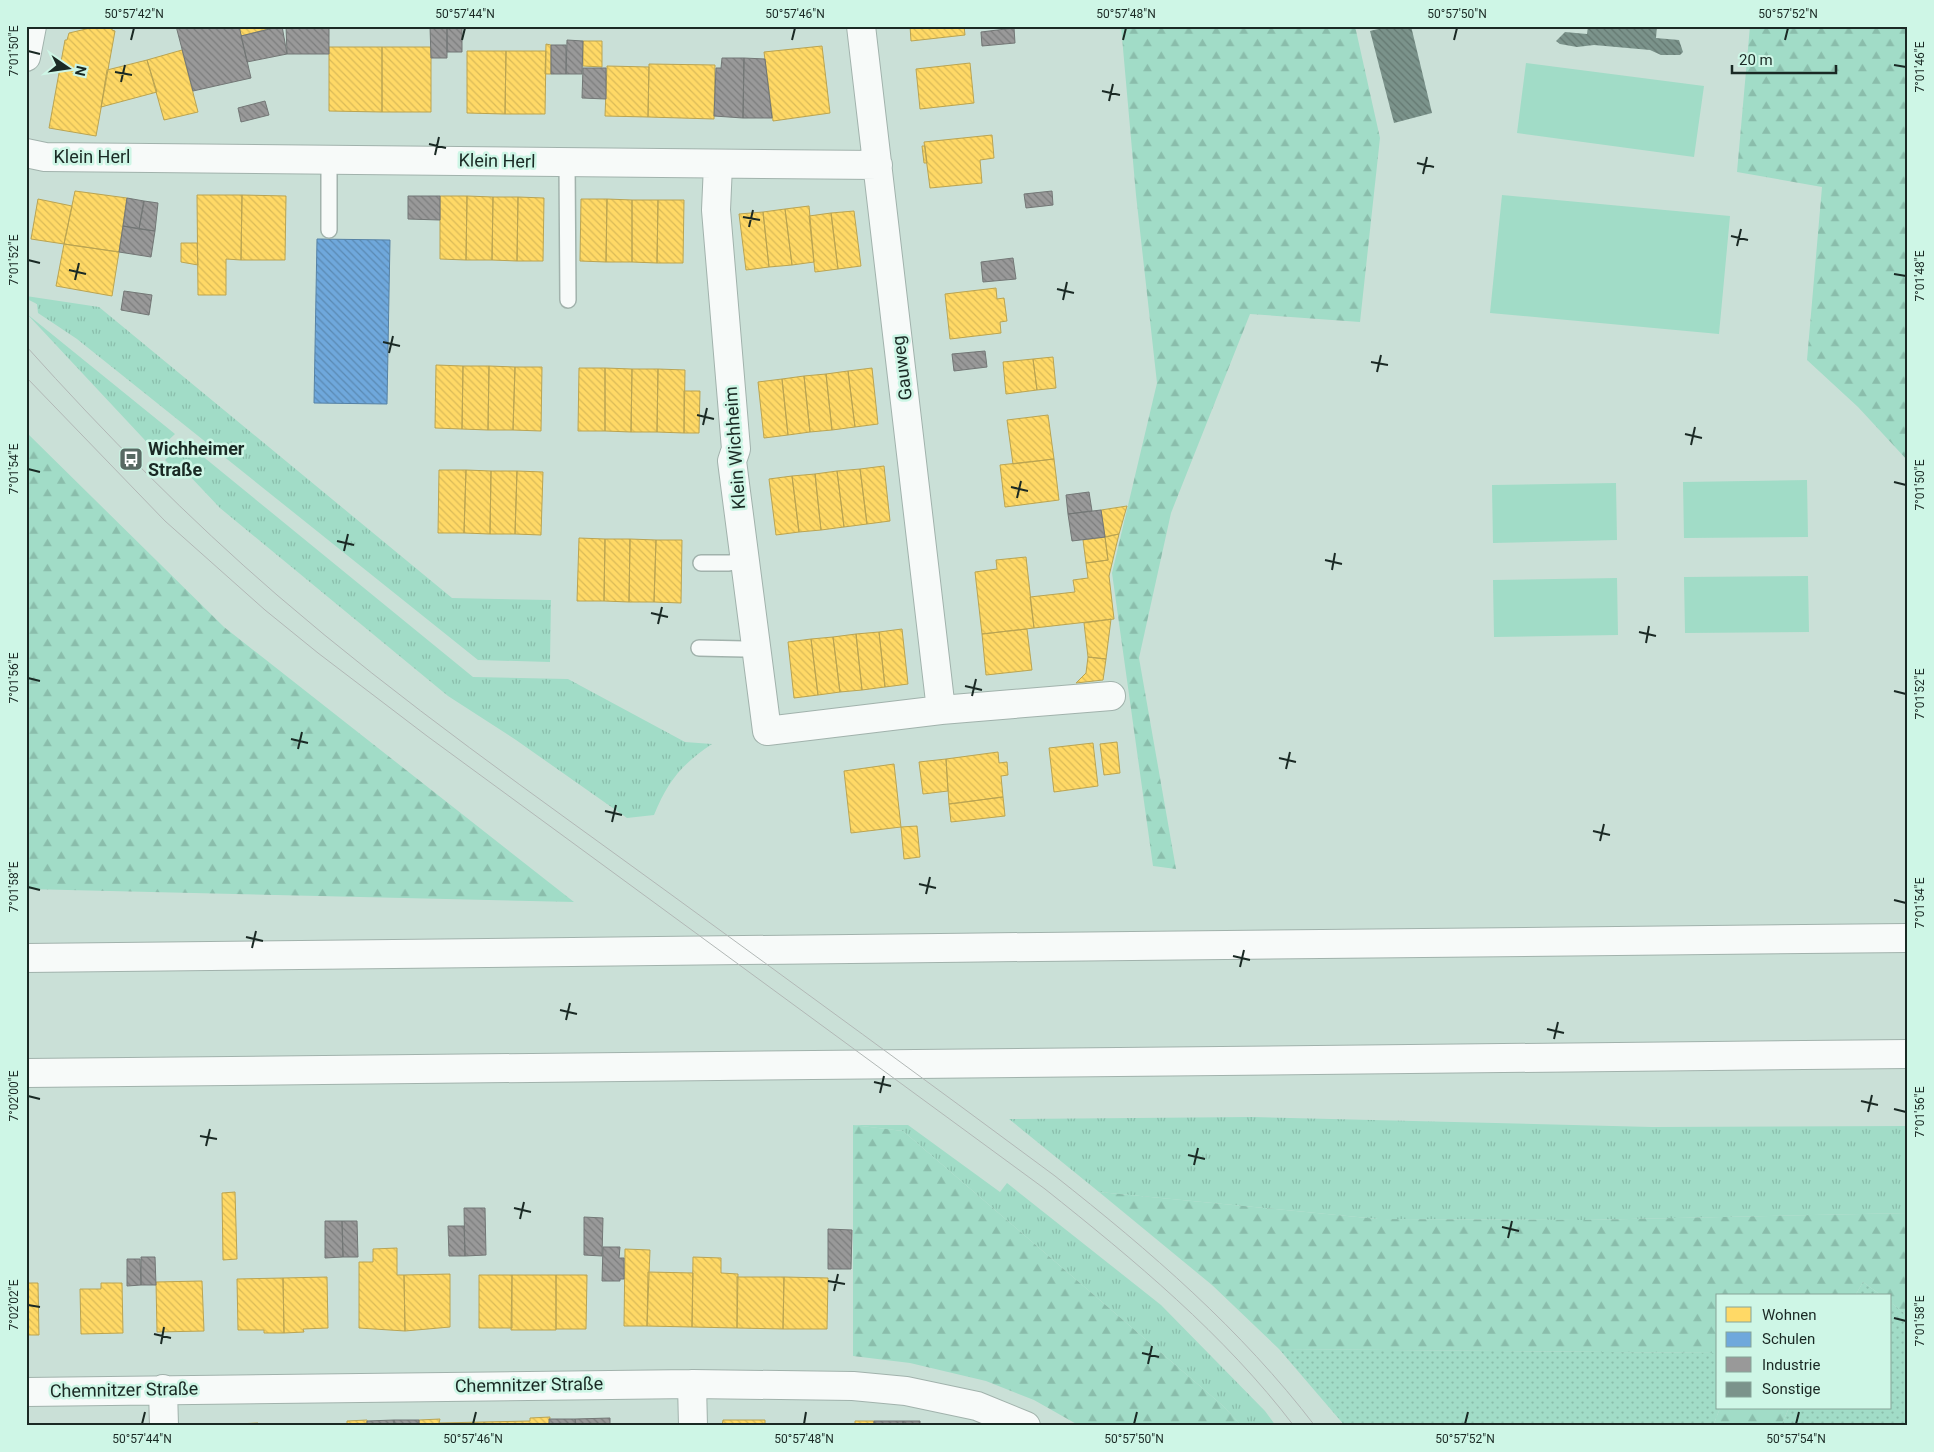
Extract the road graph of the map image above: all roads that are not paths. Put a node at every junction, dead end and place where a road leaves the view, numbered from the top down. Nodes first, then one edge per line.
1 (32, 26) edge
2 (861, 26) edge
3 (26, 57) edge
4 (26, 153) edge
5 (329, 158) junction
6 (567, 162) junction
7 (718, 165) junction
8 (878, 165) junction
9 (330, 230) dead end
10 (568, 300) dead end
11 (745, 560) junction
12 (701, 564) dead end
13 (756, 647) junction
14 (698, 648) dead end
15 (1111, 696) dead end
16 (941, 710) junction
17 (1908, 938) edge
18 (26, 958) edge
19 (1908, 1054) edge
20 (26, 1073) edge
21 (692, 1384) junction
22 (163, 1389) junction
23 (26, 1392) edge
24 (164, 1426) edge
25 (693, 1426) edge
26 (1026, 1426) edge

1 - 3 main road
2 - 8 main road, Gauweg
4 - 5 main road, Klein Herl
5 - 6 main road, Klein Herl
5 - 9 lane
6 - 7 main road, Klein Herl
6 - 10 lane
7 - 8 main road, Klein Herl
7 - 11 main road, Klein Wichheim
8 - 16 main road, Gauweg
11 - 12 lane
11 - 13 main road, Klein Wichheim
13 - 14 lane
13 - 16 main road, Klein Wichheim
15 - 16 main road
17 - 18 main road
19 - 20 main road
21 - 22 main road, Chemnitzer Straße
21 - 25 main road
21 - 26 main road, Chemnitzer Straße
22 - 23 main road, Chemnitzer Straße
22 - 24 main road

